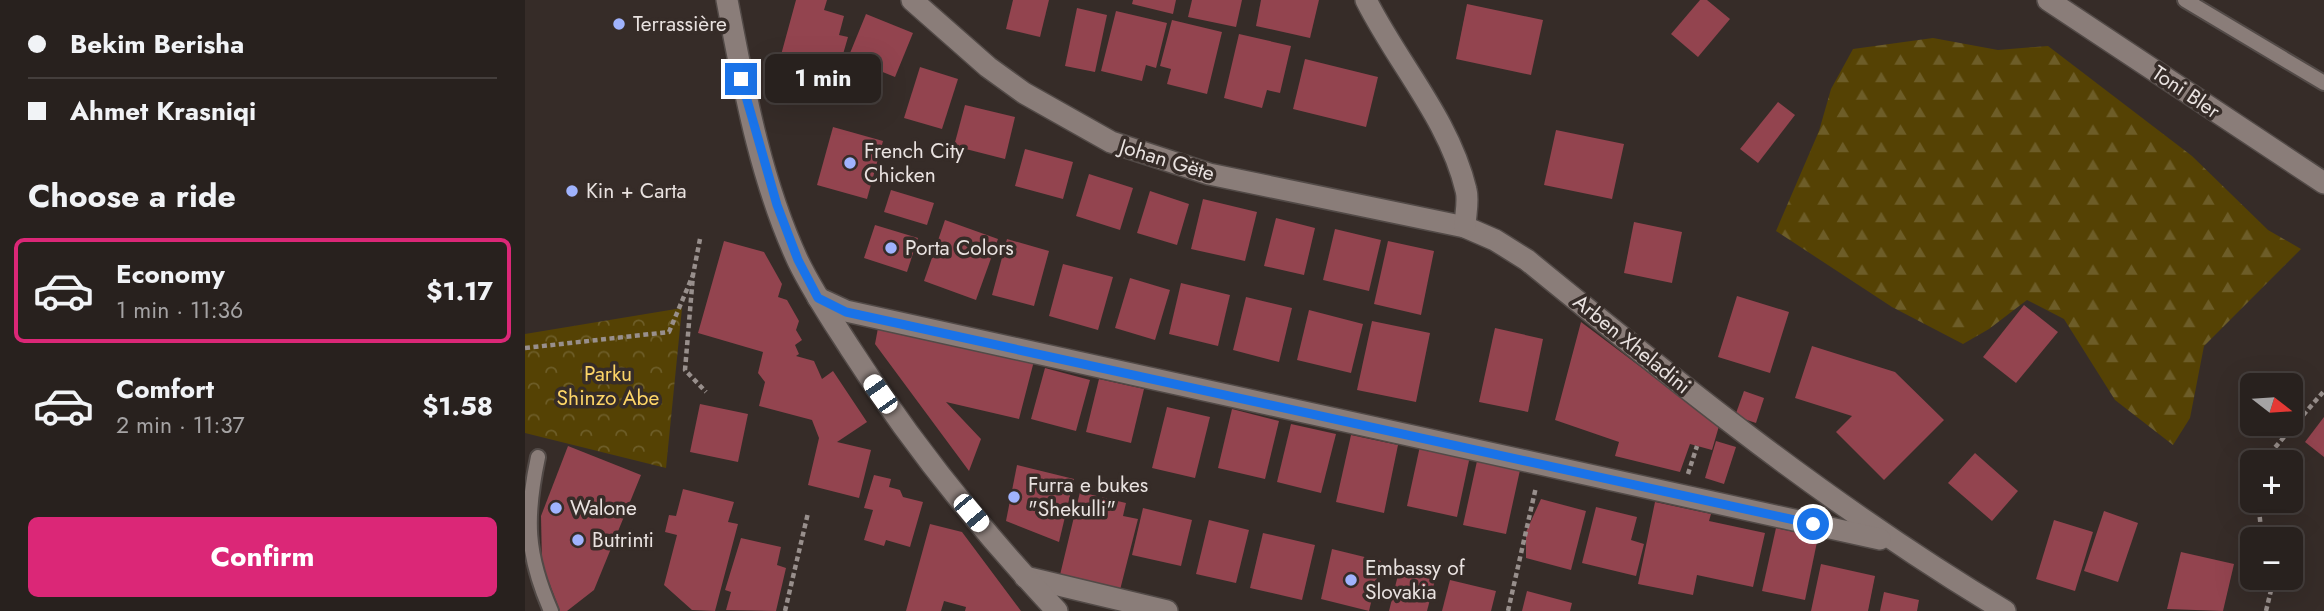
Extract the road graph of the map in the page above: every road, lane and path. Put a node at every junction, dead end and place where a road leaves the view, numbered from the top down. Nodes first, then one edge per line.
1 (727, 0) edge
2 (912, 0) edge
3 (1366, 0) edge
4 (2049, 0) edge
5 (2185, 0) edge
6 (2324, 83) edge
7 (2324, 183) edge
8 (1465, 227) junction
9 (700, 239) dead end
10 (692, 275) junction
11 (818, 298) junction
12 (525, 348) edge
13 (2324, 391) edge
14 (706, 393) dead end
15 (2273, 450) edge
16 (538, 457) dead end
17 (1541, 466) junction
18 (808, 513) dead end
19 (526, 538) edge
20 (1893, 541) junction
21 (1025, 577) junction
22 (2271, 590) edge
23 (551, 611) edge
24 (785, 611) edge
25 (1057, 611) edge
26 (1167, 611) edge
27 (1508, 611) edge
28 (2005, 611) edge
29 (2266, 611) edge

1 - 11 street
2 - 8 street, Johan Gëte
3 - 8 street
4 - 7 street, Toni Bler
5 - 6 lane
8 - 20 street, Arben Xheladini
9 - 10 path
10 - 12 path
10 - 14 path
11 - 17 street
11 - 21 street
13 - 15 path
16 - 19 lane
17 - 20 street
17 - 27 path
18 - 24 path
19 - 23 lane
20 - 28 street, Arben Xheladini
21 - 25 street
21 - 26 street
22 - 29 path

